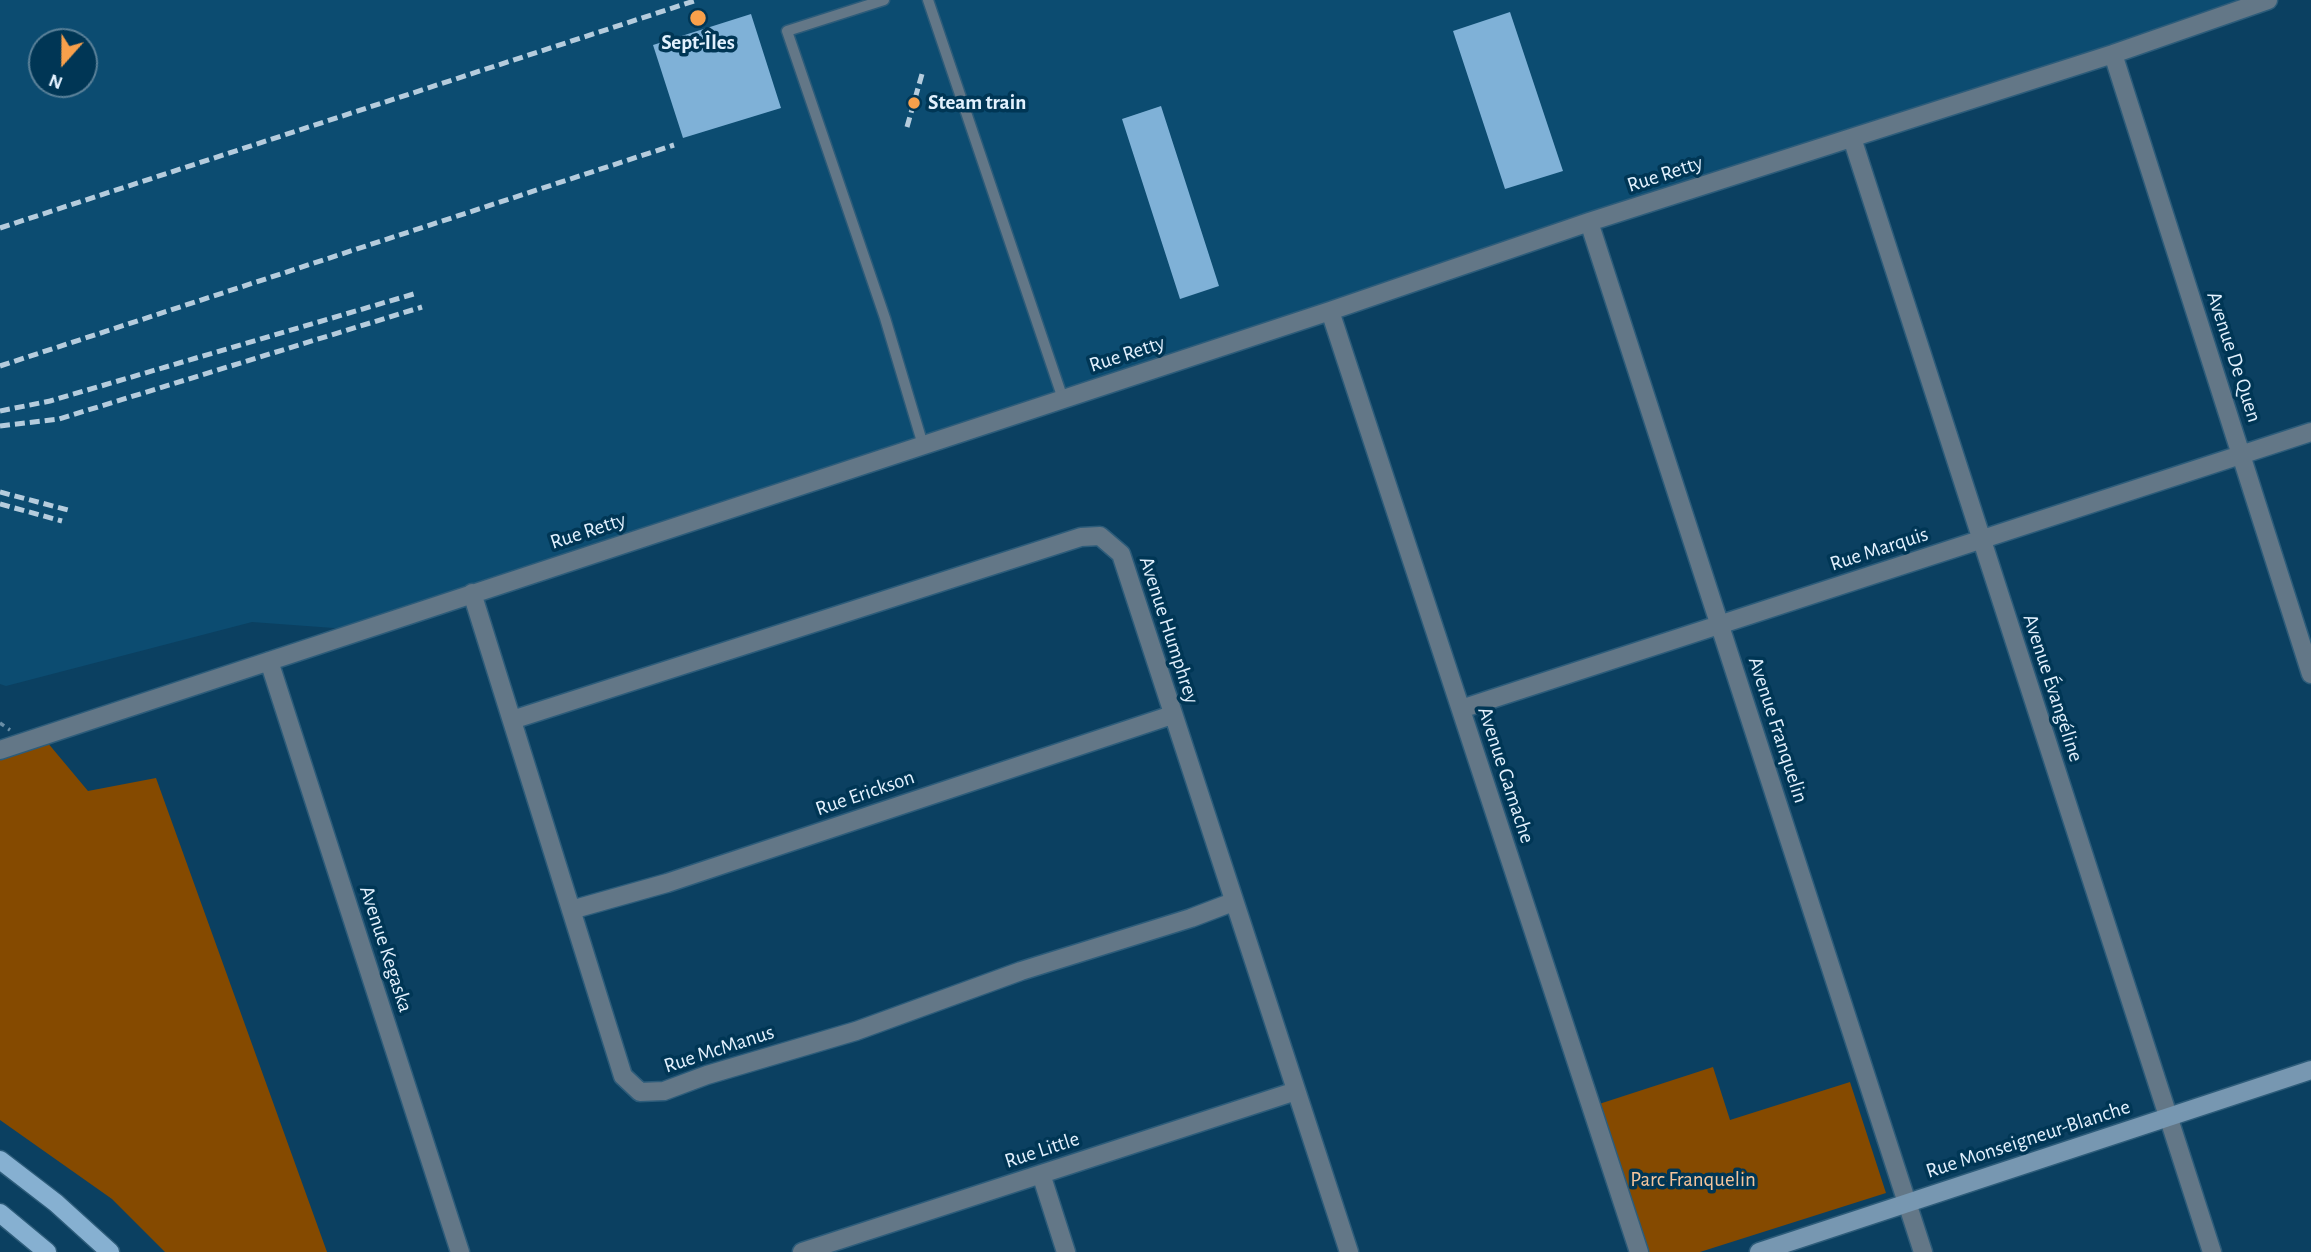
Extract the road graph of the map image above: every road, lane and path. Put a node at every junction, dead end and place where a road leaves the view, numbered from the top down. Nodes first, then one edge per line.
1 (884, 0) edge
2 (928, 0) edge
3 (2268, 0) edge
4 (2113, 54) junction
5 (1853, 138) junction
6 (1589, 222) junction
7 (1330, 311) junction
8 (1063, 399) junction
9 (2311, 432) edge
10 (923, 445) junction
11 (2241, 455) junction
12 (1982, 540) junction
13 (472, 593) junction
14 (1720, 625) junction
15 (269, 661) junction
16 (2311, 674) edge
17 (1461, 709) junction
18 (1172, 715) junction
19 (512, 720) junction
20 (0, 750) edge
21 (1233, 902) junction
22 (571, 910) junction
23 (2311, 1070) edge
24 (1296, 1091) junction
25 (2167, 1117) junction
26 (0, 1160) edge
27 (1041, 1174) junction
28 (1907, 1203) junction
29 (0, 1213) edge
30 (47, 1252) edge
31 (110, 1252) edge
32 (460, 1252) edge
33 (802, 1252) edge
34 (1066, 1252) edge
35 (1349, 1252) edge
36 (1639, 1252) edge
37 (1759, 1252) edge
38 (1923, 1252) edge
39 (2212, 1252) edge

1 - 10 lane
2 - 8 lane
3 - 4 street, Rue Retty
4 - 5 street, Rue Retty
4 - 11 street, Avenue De Quen
5 - 6 street, Rue Retty
5 - 12 street, Avenue Évangéline
6 - 7 street, Rue Retty
6 - 14 street, Avenue Franquelin
7 - 8 street, Rue Retty
7 - 17 street, Avenue Gamache
8 - 10 street, Rue Retty
9 - 11 street, Rue Marquis
10 - 13 street, Rue Retty
11 - 12 street, Rue Marquis
11 - 16 street, Avenue De Quen
12 - 14 street, Rue Marquis
12 - 25 street, Avenue Évangéline
13 - 15 street, Rue Retty
13 - 19 street, Rue McManus
14 - 17 street, Rue Marquis
14 - 28 street, Avenue Franquelin
15 - 20 street, Rue Retty
15 - 32 street, Avenue Kegaska
17 - 36 street, Avenue Gamache
18 - 19 street, Avenue Humphrey
18 - 21 street, Avenue Humphrey
18 - 22 street, Rue Erickson
19 - 22 street, Rue McManus
21 - 22 street, Rue McManus
21 - 24 street, Avenue Humphrey
23 - 25 street, Rue Monseigneur-Blanche
24 - 27 street, Rue Little
24 - 35 street, Avenue Humphrey
25 - 28 street, Rue Monseigneur-Blanche
25 - 39 street, Avenue Évangéline
26 - 31 main road
27 - 33 street, Rue Little
27 - 34 street
28 - 37 street, Rue Monseigneur-Blanche
28 - 38 street, Avenue Franquelin
29 - 30 main road

